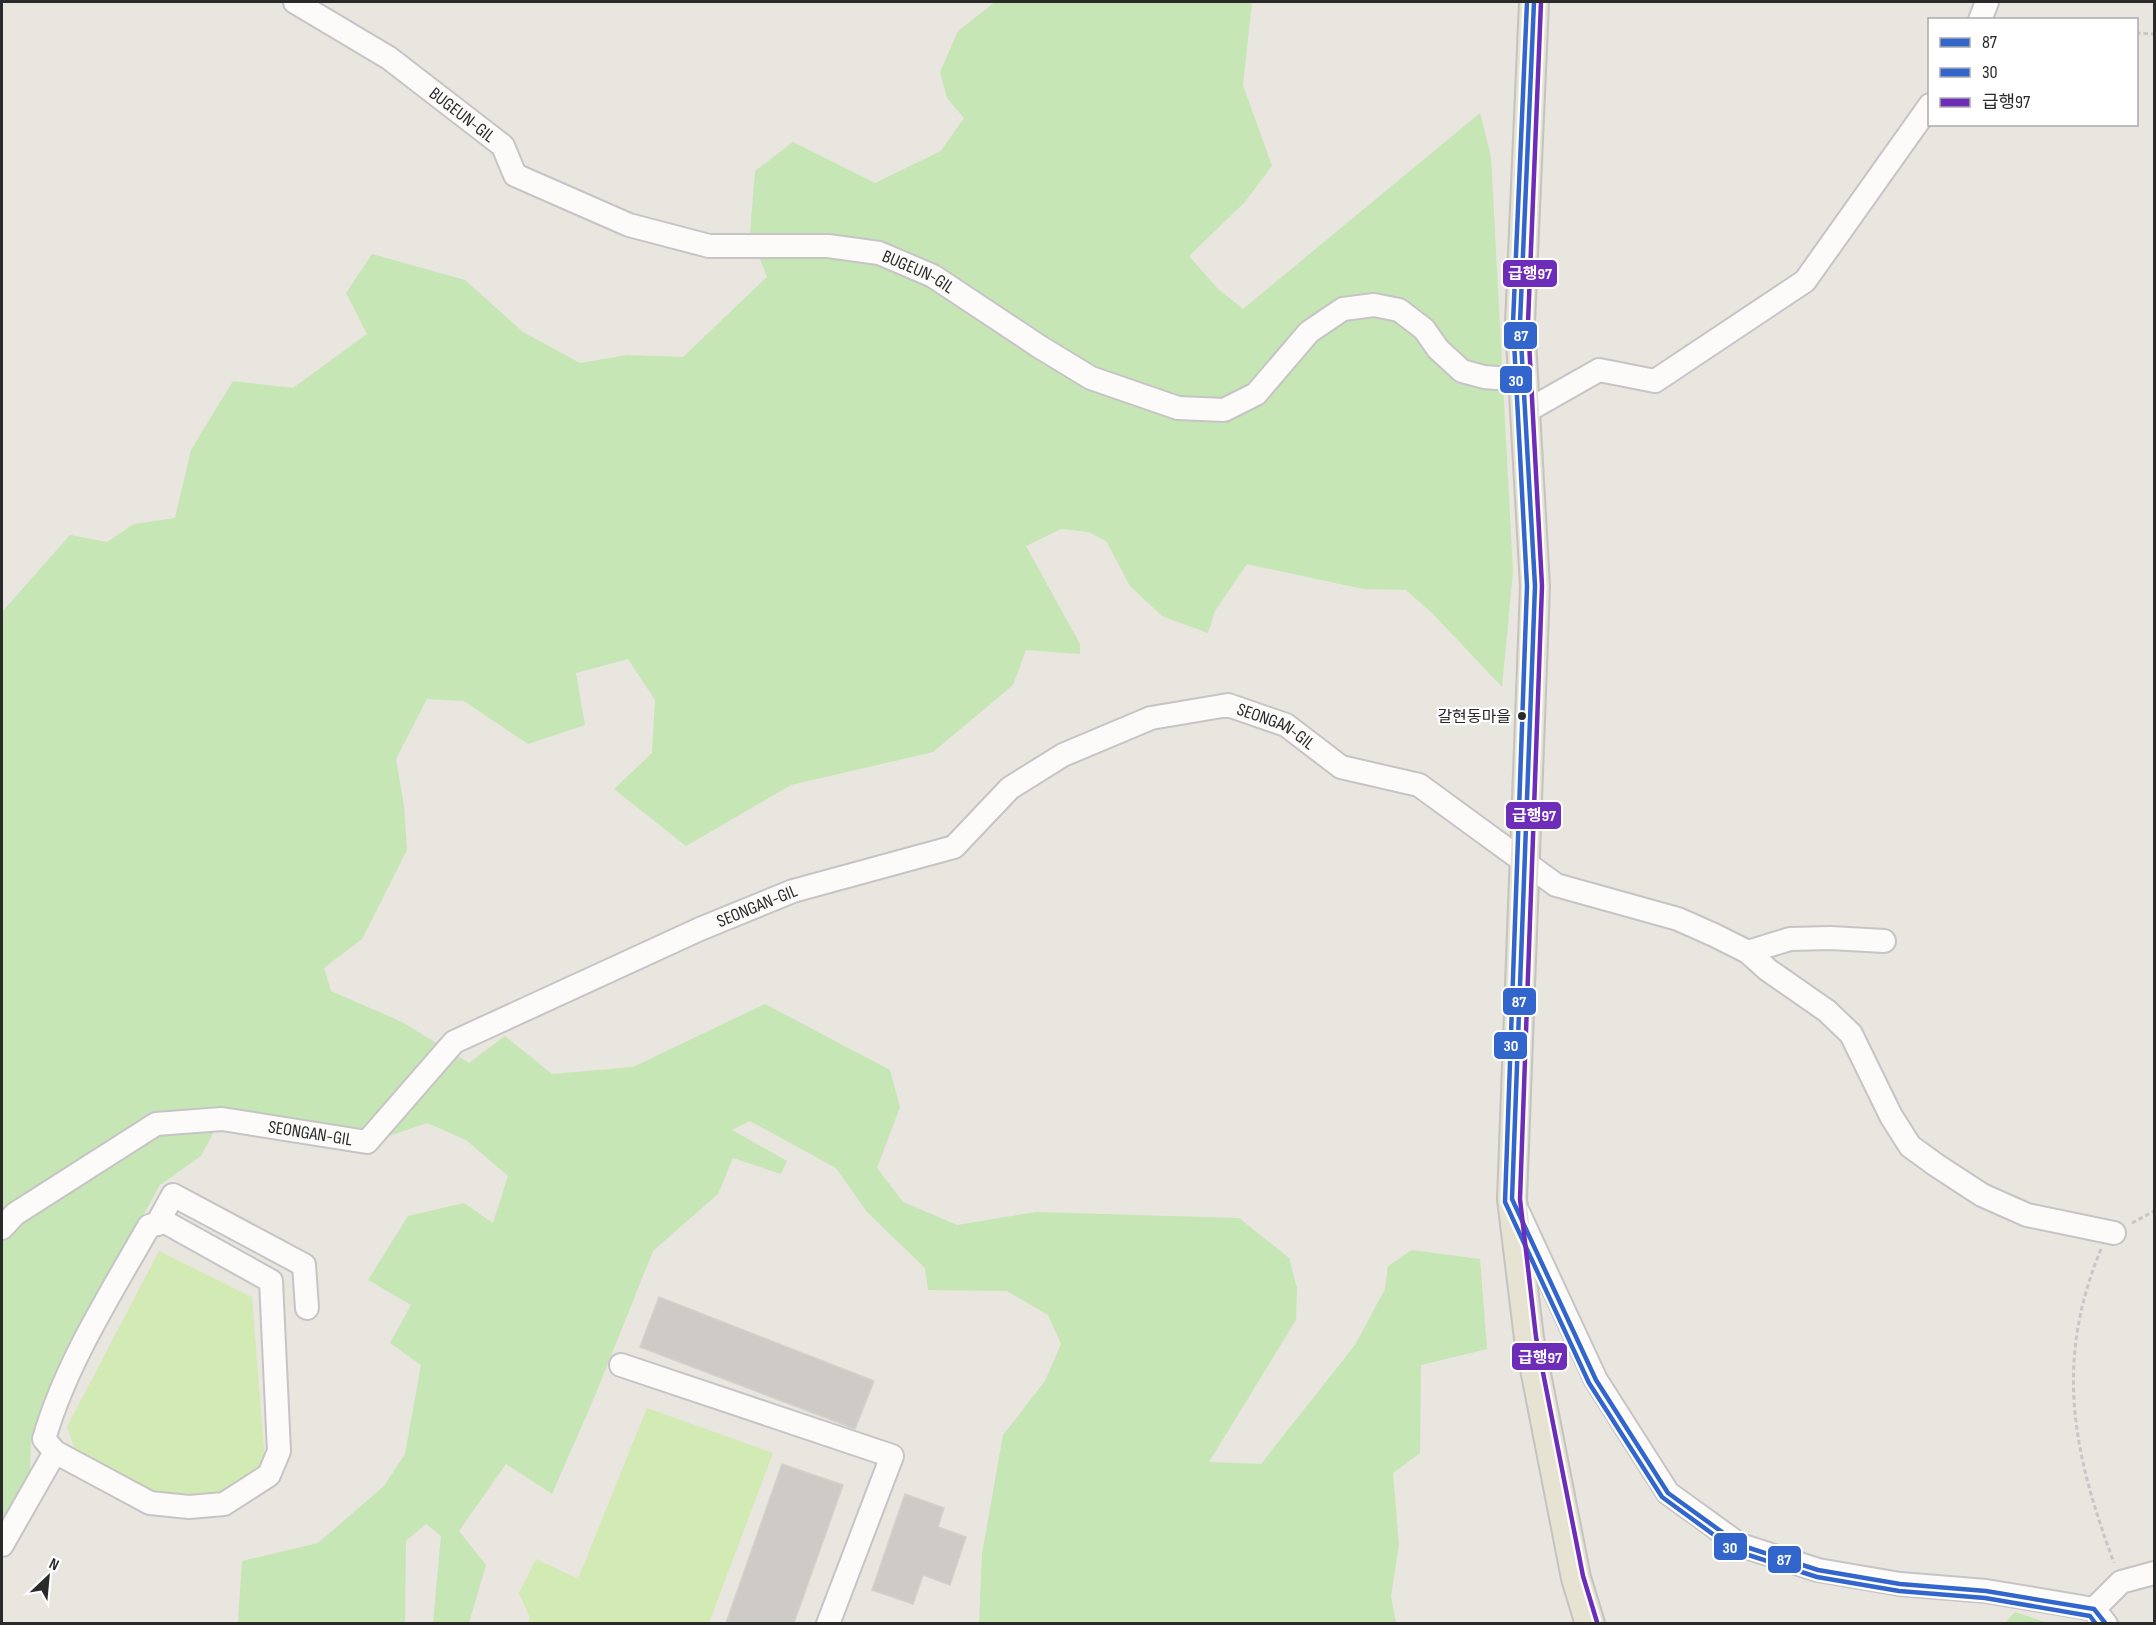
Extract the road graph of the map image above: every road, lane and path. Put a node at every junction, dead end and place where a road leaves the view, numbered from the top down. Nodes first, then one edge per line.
1 (295, 2) edge
2 (1534, 2) edge
3 (1987, 2) edge
4 (1981, 18) edge
5 (2138, 33) edge
6 (2154, 34) edge
7 (1928, 106) edge
8 (1523, 380) junction
9 (1525, 412) junction
10 (1525, 862) junction
11 (1884, 941) dead end
12 (1748, 952) junction
13 (1512, 1199) junction
14 (2154, 1211) edge
15 (157, 1224) junction
16 (2, 1228) edge
17 (2114, 1233) junction
18 (307, 1308) dead end
19 (621, 1365) dead end
20 (55, 1452) junction
21 (2, 1545) edge
22 (2154, 1573) edge
23 (2121, 1582) junction
24 (2100, 1616) edge
25 (828, 1623) edge
26 (1590, 1623) edge

1 - 8 street, BUGEUN-GIL
2 - 8 main road
3 - 4 street
5 - 6 path
7 - 9 street
8 - 9 main road
9 - 10 main road
10 - 12 street
10 - 13 main road
10 - 16 street, SEONGAN-GIL
11 - 12 street
12 - 17 street
13 - 24 street
13 - 26 main road
14 - 17 path
15 - 18 street
15 - 20 street
15 - 20 street
17 - 23 path
19 - 25 street
20 - 21 street
22 - 23 street
23 - 24 street

